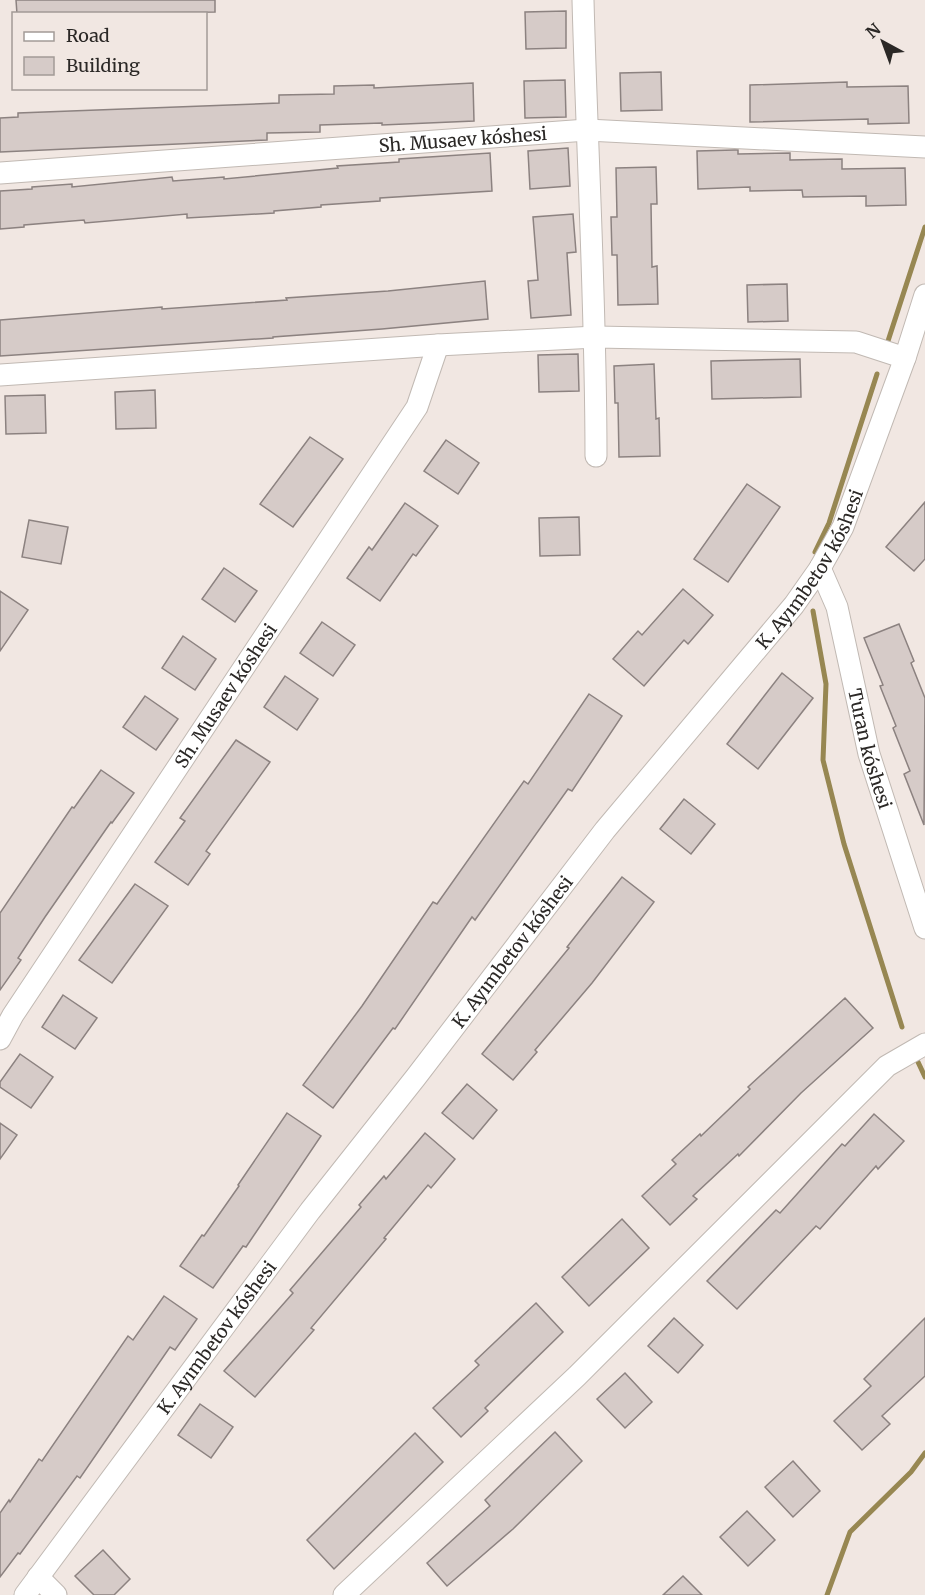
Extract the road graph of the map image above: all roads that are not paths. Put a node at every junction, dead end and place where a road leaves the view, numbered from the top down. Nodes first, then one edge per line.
1 (583, 0) edge
2 (586, 130) junction
3 (925, 147) edge
4 (0, 173) edge
5 (925, 295) edge
6 (596, 337) junction
7 (438, 345) junction
8 (905, 358) junction
9 (0, 375) edge
10 (596, 456) dead end
11 (820, 568) junction
12 (925, 928) edge
13 (0, 1038) edge
14 (925, 1044) edge
15 (38, 1576) junction
16 (25, 1595) edge
17 (56, 1595) edge
18 (344, 1595) edge

1 - 2 street
2 - 3 street, Sh. Musaev kóshesi
2 - 4 street, Sh. Musaev kóshesi
2 - 6 street
5 - 8 street, K. Ayımbetov kóshesi
6 - 7 street
6 - 8 street
6 - 10 street
7 - 9 street
7 - 13 street, Sh. Musaev kóshesi
8 - 11 street, K. Ayımbetov kóshesi
11 - 12 street, Turan kóshesi
11 - 15 street, K. Ayımbetov kóshesi
14 - 18 street
15 - 16 street, K. Ayımbetov kóshesi
15 - 17 street

